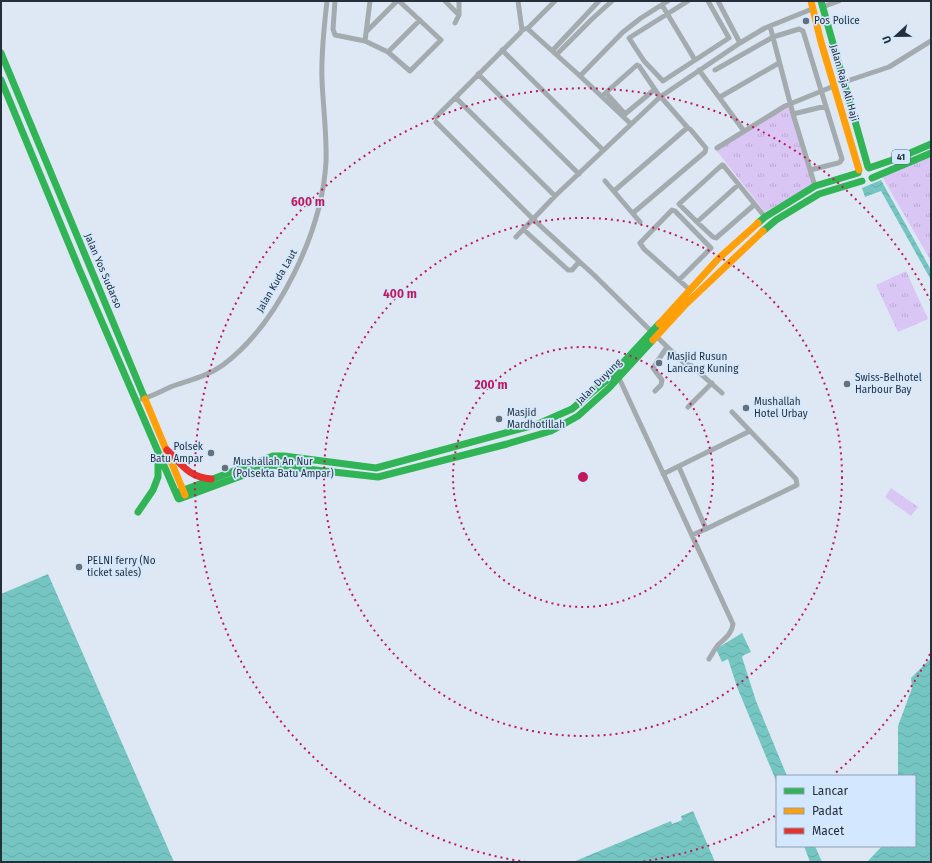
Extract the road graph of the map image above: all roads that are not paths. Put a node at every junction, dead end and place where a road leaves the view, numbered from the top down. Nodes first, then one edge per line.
1 (327, 1) edge
2 (335, 1) edge
3 (370, 1) edge
4 (398, 1) edge
5 (445, 1) edge
6 (459, 1) edge
7 (518, 1) edge
8 (554, 1) edge
9 (599, 1) edge
10 (612, 1) edge
11 (668, 1) edge
12 (688, 1) edge
13 (718, 1) edge
14 (840, 1) edge
15 (709, 3) edge
16 (821, 4) edge
17 (662, 5) junction
18 (812, 5) edge
19 (667, 13) junction
20 (459, 15) junction
21 (420, 20) junction
22 (455, 23) dead end
23 (770, 26) junction
24 (528, 28) junction
25 (522, 30) junction
26 (367, 31) junction
27 (324, 35) junction
28 (335, 35) junction
29 (773, 37) junction
30 (365, 41) junction
31 (931, 41) edge
32 (740, 43) junction
33 (502, 50) junction
34 (553, 50) junction
35 (388, 52) junction
36 (1, 53) edge
37 (558, 54) junction
38 (695, 60) junction
39 (779, 63) junction
40 (699, 70) junction
41 (715, 70) dead end
42 (478, 74) junction
43 (580, 76) junction
44 (1, 80) edge
45 (844, 82) junction
46 (834, 86) junction
47 (654, 90) junction
48 (821, 91) junction
49 (604, 95) junction
50 (660, 97) junction
51 (720, 97) junction
52 (456, 98) junction
53 (790, 104) junction
54 (826, 106) junction
55 (793, 114) junction
56 (631, 124) junction
57 (688, 128) junction
58 (744, 131) junction
59 (859, 135) junction
60 (849, 137) junction
61 (931, 144) edge
62 (717, 148) dead end
63 (603, 150) junction
64 (931, 153) edge
65 (868, 168) junction
66 (810, 170) junction
67 (859, 171) junction
68 (579, 174) junction
69 (872, 178) junction
70 (605, 181) dead end
71 (862, 181) junction
72 (738, 185) junction
73 (815, 186) junction
74 (614, 191) junction
75 (555, 196) junction
76 (754, 205) junction
77 (633, 213) junction
78 (764, 218) junction
79 (534, 220) junction
80 (640, 222) dead end
81 (697, 222) junction
82 (524, 230) junction
83 (516, 238) dead end
84 (709, 250) junction
85 (579, 262) junction
86 (716, 262) junction
87 (720, 270) junction
88 (679, 280) junction
89 (690, 290) junction
90 (654, 334) junction
91 (667, 347) junction
92 (619, 378) junction
93 (712, 383) junction
94 (655, 391) dead end
95 (722, 393) dead end
96 (146, 398) junction
97 (136, 402) junction
98 (688, 407) dead end
99 (732, 412) dead end
100 (750, 431) junction
101 (504, 434) junction
102 (507, 444) junction
103 (167, 450) junction
104 (158, 454) junction
105 (679, 467) junction
106 (664, 474) junction
107 (212, 479) junction
108 (185, 493) junction
109 (177, 496) joint
110 (138, 512) dead end
111 (706, 529) junction
112 (692, 535) junction
113 (709, 659) dead end

1 - 27 street, Jalan Kuda Laut
2 - 28 street
3 - 26 street
4 - 21 street
4 - 26 street
5 - 20 street
6 - 20 street
7 - 25 street
8 - 24 street
9 - 34 street
10 - 37 street
11 - 17 street
12 - 19 street
13 - 15 street
13 - 32 street
14 - 16 street
15 - 38 street
16 - 45 main road, Jalan Raja Ali Haji
17 - 19 street
17 - 43 street
18 - 23 street
18 - 46 main road, Jalan Raja Ali Haji
19 - 38 street
19 - 38 street
20 - 22 street
21 - 35 street
21 - 35 street
23 - 29 street
23 - 32 street
24 - 25 street
24 - 34 street
25 - 33 street
26 - 30 street
27 - 28 street
27 - 96 street, Jalan Kuda Laut
28 - 30 street
29 - 39 street
29 - 41 street
29 - 48 street
30 - 35 street
31 - 45 street
32 - 40 street
33 - 42 street
33 - 63 street
34 - 37 street
36 - 96 main road, Jalan Yos Sudarso
37 - 43 street
39 - 51 street
39 - 53 street
40 - 50 street
40 - 51 street
42 - 52 street
42 - 68 street
43 - 49 street
44 - 97 main road, Jalan Yos Sudarso
45 - 59 main road, Jalan Raja Ali Haji
46 - 48 street
46 - 60 main road, Jalan Raja Ali Haji
47 - 49 street
47 - 49 street
47 - 50 street
48 - 53 street
48 - 54 street
49 - 56 street
50 - 56 street
50 - 57 street
51 - 58 street
52 - 75 street
52 - 79 street
53 - 55 street
53 - 58 street
54 - 55 street
54 - 66 street
55 - 66 street
56 - 63 street
57 - 74 street
57 - 77 street
58 - 62 street
59 - 60 main road
59 - 65 main road, Jalan Raja Ali Haji
60 - 67 main road, Jalan Raja Ali Haji
61 - 65 main road, 41
63 - 68 street
64 - 69 main road, 41
65 - 67 main road, 41
65 - 69 main road
66 - 73 street
67 - 71 main road
67 - 73 main road, Jalan Duyung / 41
68 - 75 street
69 - 71 main road, 41
70 - 74 street
71 - 87 main road, Jalan Duyung / 41
72 - 76 street
72 - 81 street
72 - 81 street
73 - 78 main road, Jalan Duyung / 41
74 - 77 street
75 - 79 street
76 - 78 street
76 - 81 street
77 - 80 street
78 - 86 main road, Jalan Duyung / 41
79 - 82 street
79 - 85 street
82 - 83 street
82 - 85 street
84 - 86 street
84 - 88 street
84 - 88 street
85 - 90 street
86 - 87 main road
86 - 89 main road, Jalan Duyung / 41
87 - 90 main road, Jalan Duyung / 41
88 - 89 street
89 - 90 main road, Jalan Duyung / 41
90 - 91 street
90 - 92 main road, Jalan Duyung / 41
90 - 101 main road, Jalan Duyung / 41
91 - 93 street
91 - 94 street
92 - 102 main road, Jalan Duyung / 41
92 - 106 street
93 - 95 street
93 - 98 street
96 - 97 street, Jalan Kuda Laut
96 - 103 main road, Jalan Yos Sudarso
97 - 104 main road, Jalan Yos Sudarso
99 - 100 street
100 - 105 street
100 - 111 street
101 - 102 main road
101 - 107 main road, Jalan Duyung / 41
102 - 108 main road, Jalan Duyung / 41
103 - 107 main road
103 - 108 main road, Jalan Yos Sudarso
104 - 109 main road, Jalan Yos Sudarso
104 - 110 main road
105 - 106 street
105 - 111 street
106 - 112 street
107 - 108 main road, Jalan Duyung / 41
108 - 109 main road, Jalan Duyung / 41
111 - 112 street
112 - 113 street

